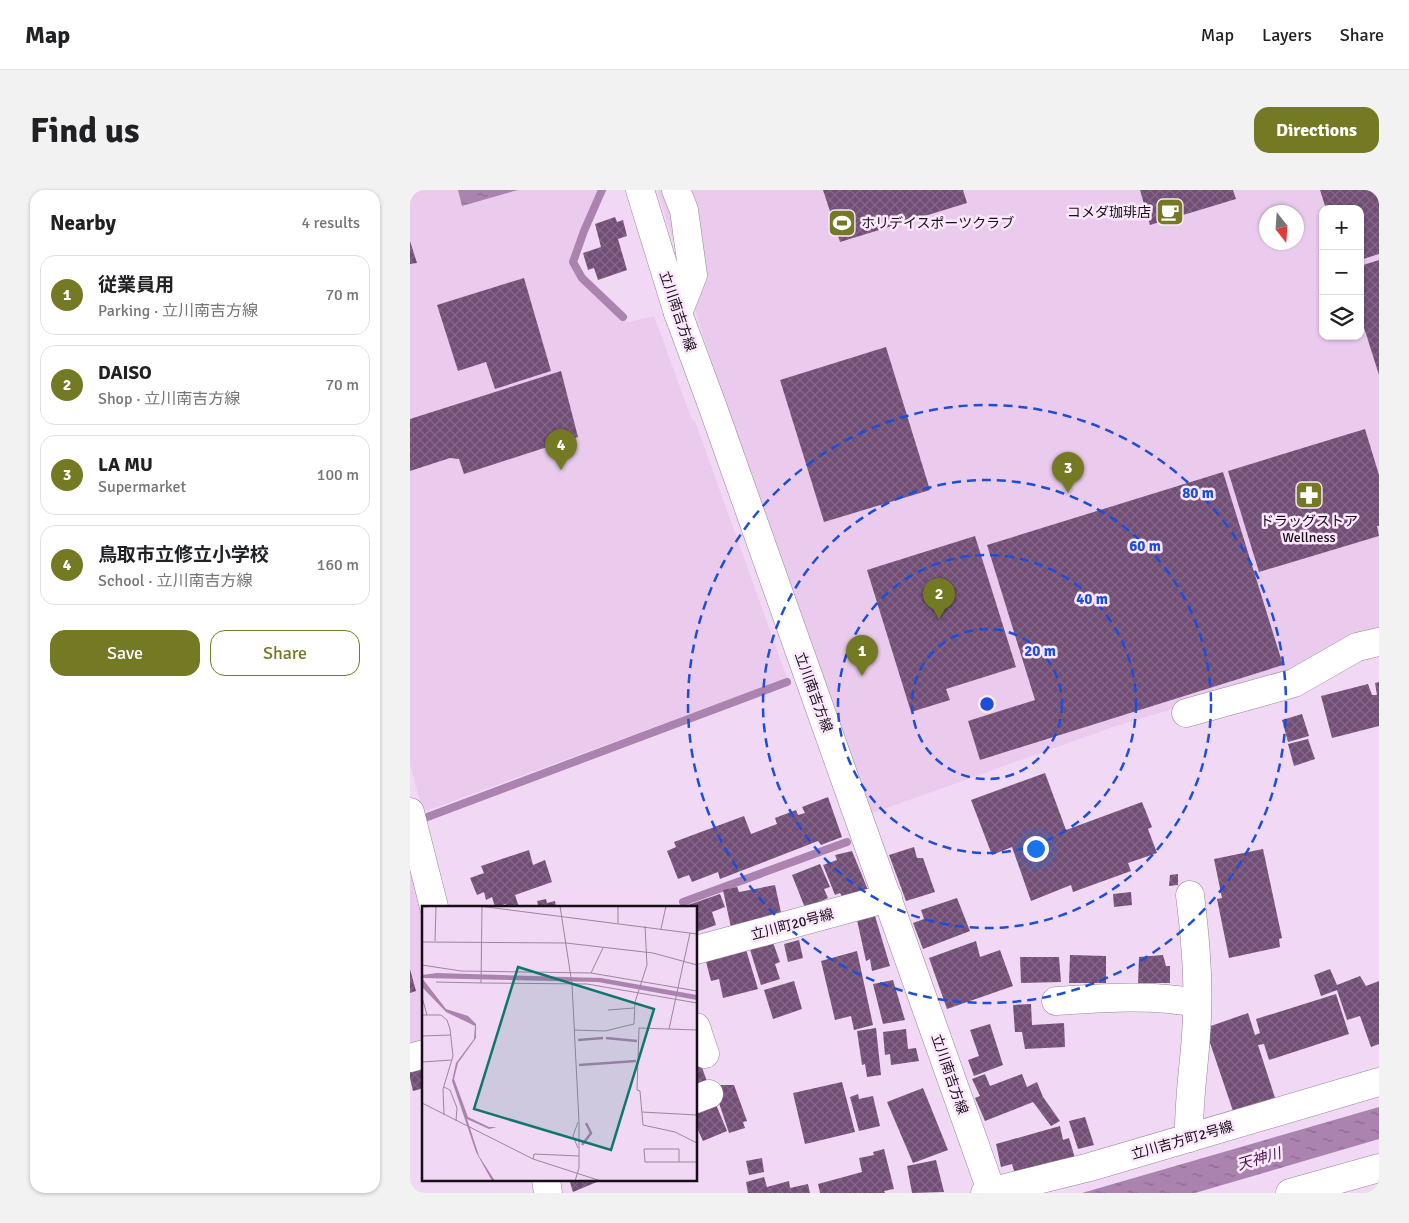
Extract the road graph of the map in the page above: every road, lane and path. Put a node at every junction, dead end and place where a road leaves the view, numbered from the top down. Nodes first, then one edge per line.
1 (640, 190) edge
2 (676, 190) edge
3 (678, 313) junction
4 (1379, 642) edge
5 (1186, 713) dead end
6 (410, 812) edge
7 (1190, 894) dead end
8 (888, 898) junction
9 (434, 906) edge
10 (698, 949) edge
11 (1056, 1000) dead end
12 (1197, 1003) junction
13 (698, 1033) edge
14 (705, 1054) dead end
15 (1379, 1082) edge
16 (1189, 1138) junction
17 (1379, 1168) edge
18 (546, 1180) edge
19 (989, 1192) edge
20 (548, 1193) edge
21 (1290, 1193) edge

1 - 3 street, 立川南吉方線
2 - 3 street
3 - 8 street, 立川南吉方線
4 - 5 street
6 - 9 street
7 - 12 street
8 - 10 street, 立川町20号線
8 - 19 street, 立川南吉方線
11 - 12 street
12 - 16 street
13 - 14 street
15 - 16 street, 立川吉方町2号線
16 - 19 street, 立川吉方町2号線
17 - 21 street
18 - 20 street

